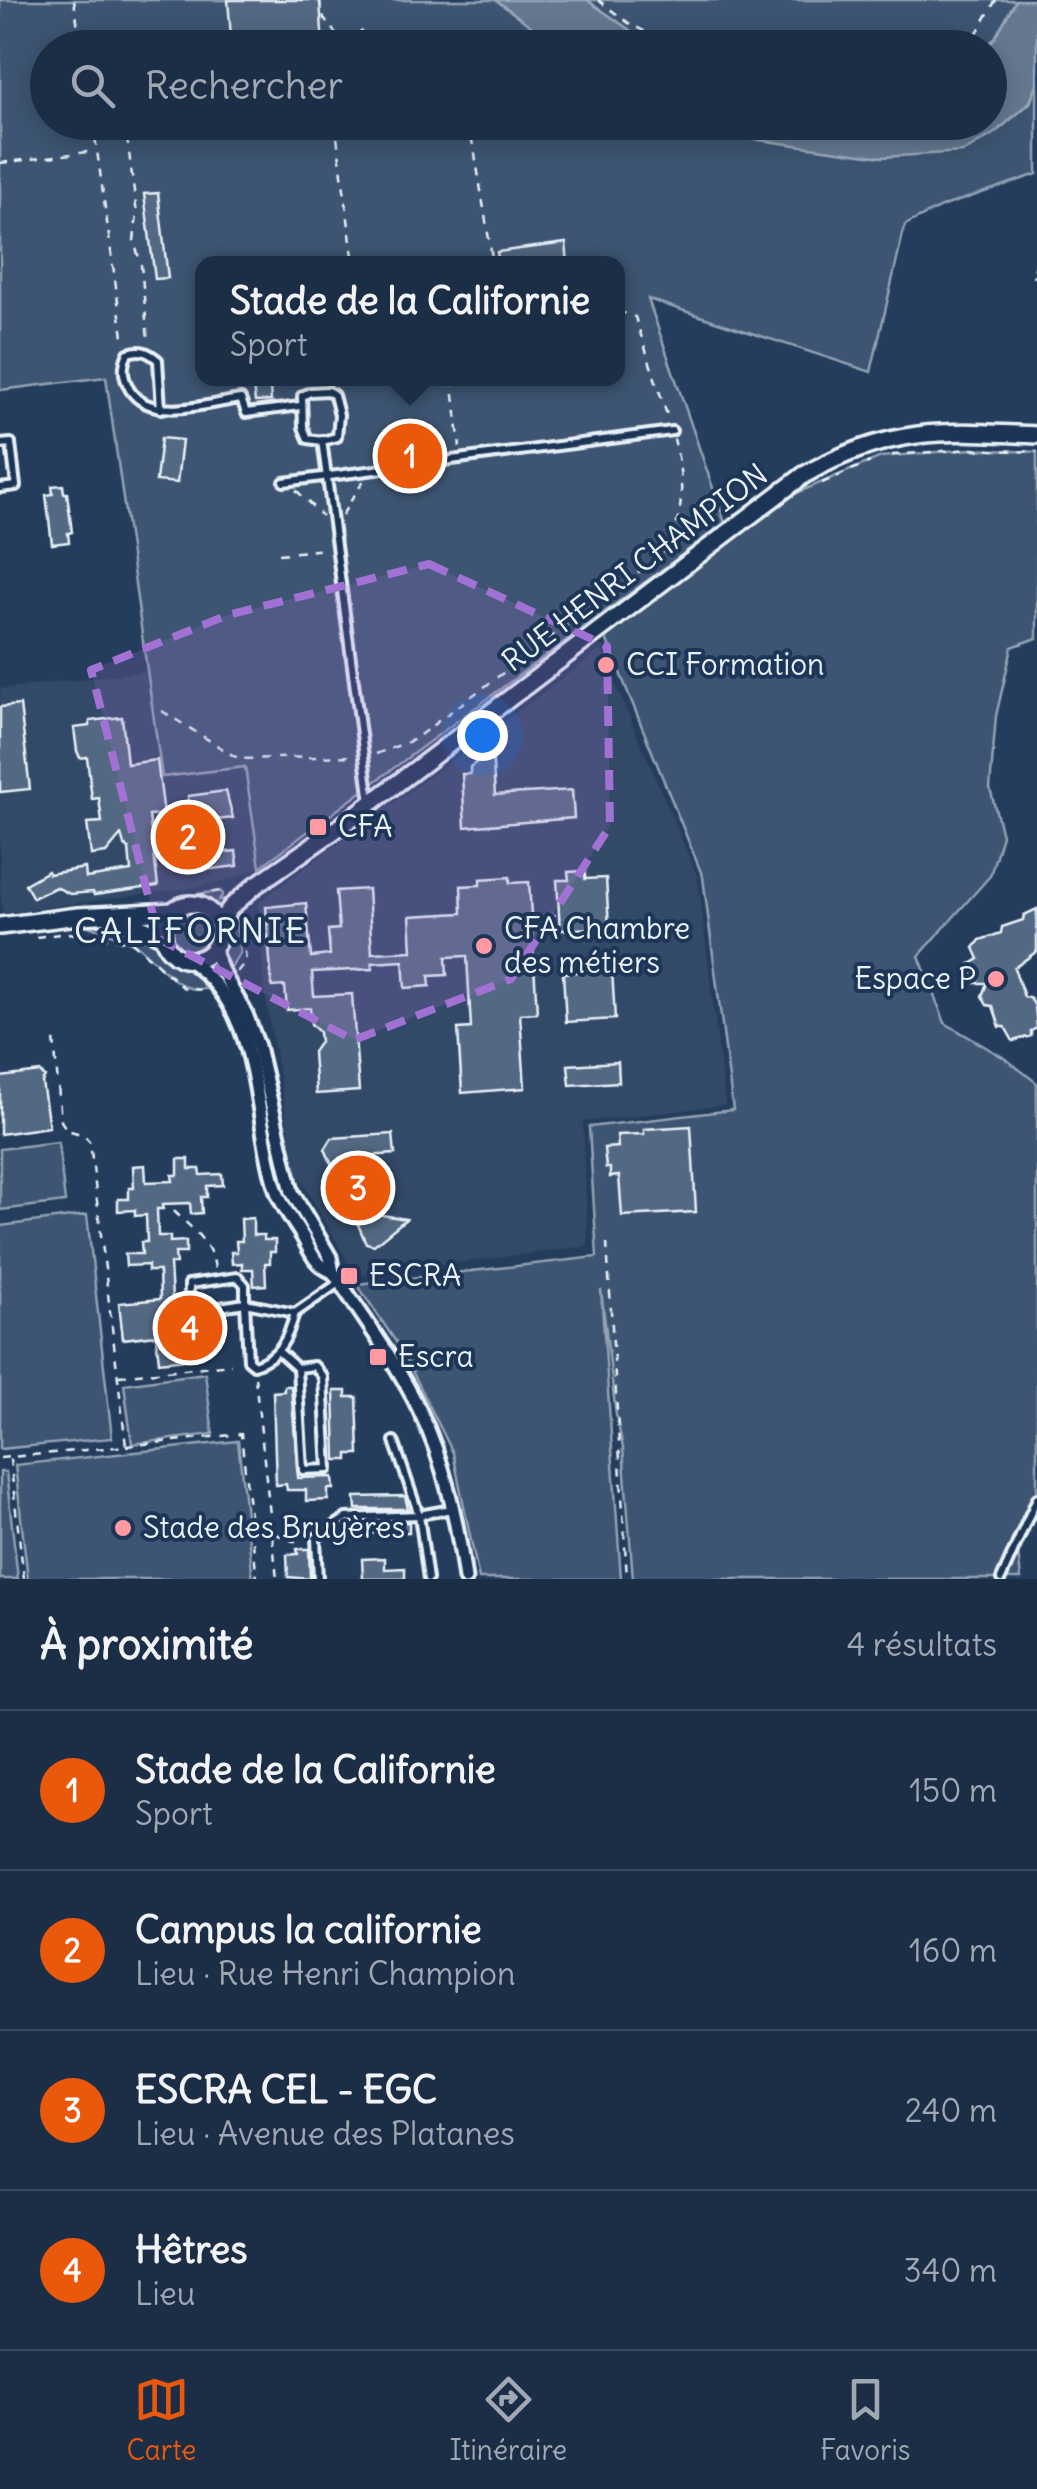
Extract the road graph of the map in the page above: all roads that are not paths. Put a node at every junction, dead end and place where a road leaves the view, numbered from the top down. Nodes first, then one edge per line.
1 (300, 406) junction
2 (161, 408) junction
3 (672, 431) road end
4 (1037, 435) edge
5 (322, 441) junction
6 (0, 444) edge
7 (326, 476) junction
8 (284, 482) dead end
9 (0, 488) edge
10 (370, 803) junction
11 (256, 885) junction
12 (172, 906) junction
13 (200, 906) junction
14 (108, 914) junction
15 (218, 924) junction
16 (0, 926) edge
17 (164, 937) junction
18 (216, 945) junction
19 (188, 960) junction
20 (221, 982) junction
21 (337, 1277) junction
22 (245, 1303) junction
23 (295, 1313) junction
24 (278, 1351) junction
25 (297, 1368) junction
26 (394, 1441) dead end
27 (1037, 1498) edge
28 (454, 1509) junction
29 (419, 1515) junction
30 (318, 1579) edge
31 (428, 1579) edge
32 (466, 1579) edge
33 (1001, 1579) edge

1 - 2 lane
1 - 5 lane
1 - 5 lane
2 - 2 lane
3 - 7 lane
4 - 10 street, RUE HENRI CHAMPION
5 - 7 lane
6 - 9 lane
7 - 8 lane
7 - 10 lane
10 - 11 street, RUE HENRI CHAMPION
11 - 13 street, RUE HENRI CHAMPION
11 - 15 street, RUE HENRI CHAMPION
12 - 13 street
12 - 14 street
12 - 17 street
13 - 15 street
14 - 16 street
14 - 17 street
15 - 18 street
17 - 19 street
18 - 19 street
18 - 20 street
19 - 20 street
20 - 21 street
21 - 23 lane
21 - 28 street
22 - 22 lane
22 - 23 lane
22 - 24 lane
23 - 24 lane
24 - 25 lane
25 - 25 lane
26 - 29 lane
27 - 33 lane
28 - 29 lane
28 - 32 street
29 - 30 lane
29 - 31 lane

